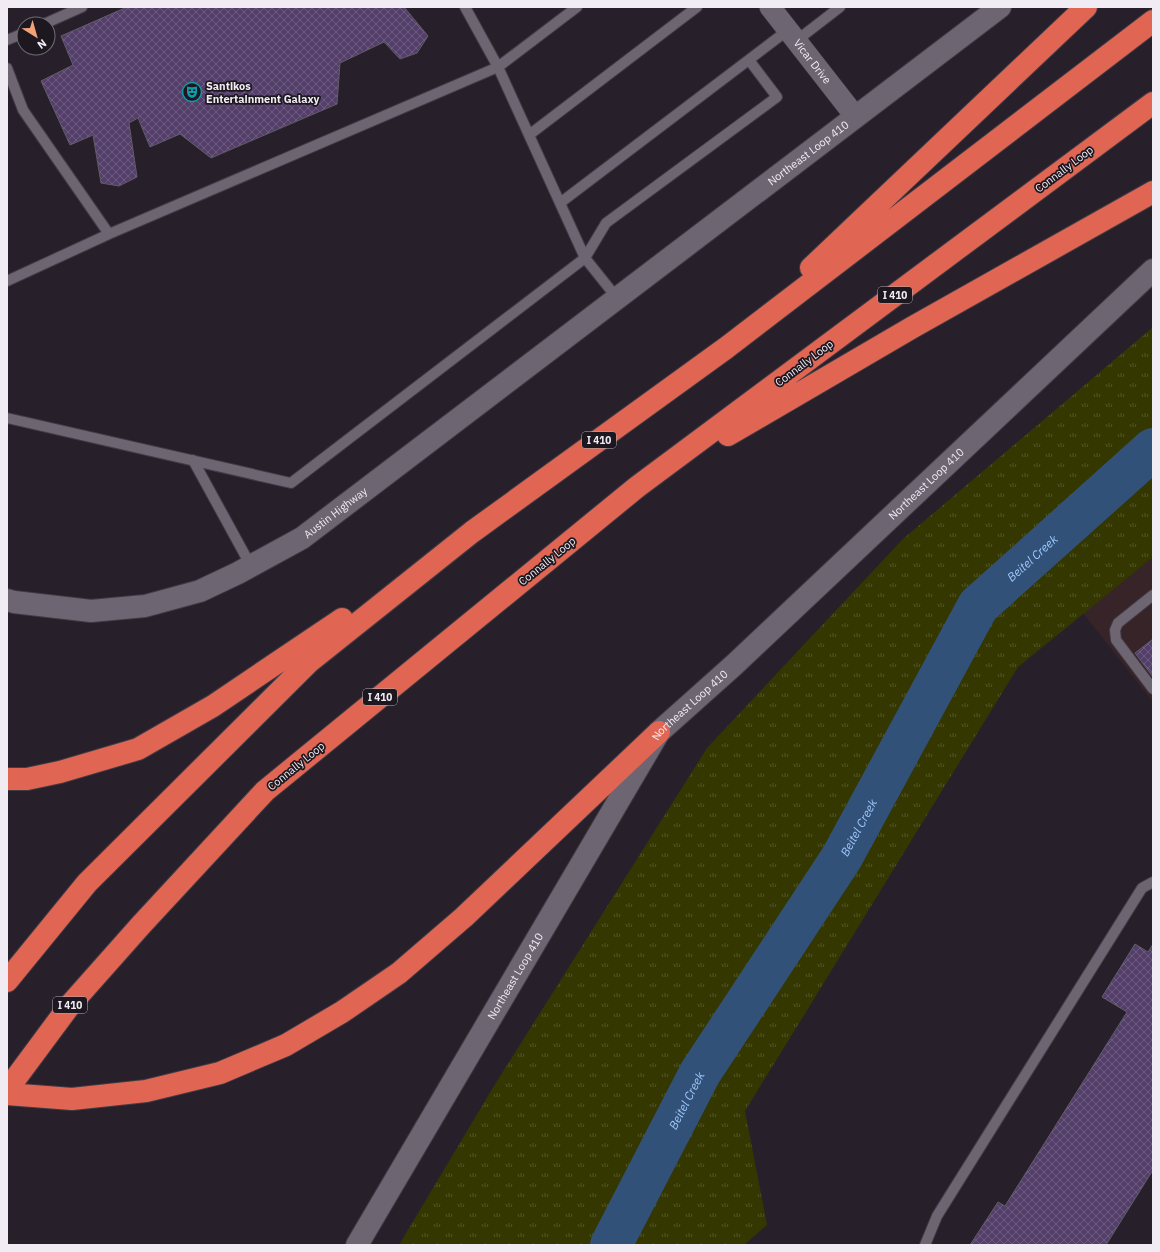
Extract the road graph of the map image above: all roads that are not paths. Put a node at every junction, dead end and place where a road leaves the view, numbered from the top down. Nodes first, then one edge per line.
1 (82, 7) edge
2 (465, 7) edge
3 (577, 7) edge
4 (697, 7) edge
5 (770, 7) edge
6 (840, 7) edge
7 (1000, 7) edge
8 (1086, 7) edge
9 (56, 19) edge
10 (1153, 21) edge
11 (792, 35) junction
12 (749, 60) junction
13 (498, 66) junction
14 (7, 68) edge
15 (1153, 103) edge
16 (855, 116) junction
17 (529, 135) junction
18 (1153, 192) edge
19 (560, 203) junction
20 (110, 234) junction
21 (585, 258) junction
22 (1153, 270) edge
23 (7, 281) edge
24 (617, 298) junction
25 (726, 348) junction
26 (7, 418) edge
27 (193, 460) junction
28 (637, 488) junction
29 (472, 532) junction
30 (251, 566) junction
31 (1153, 595) edge
32 (7, 600) edge
33 (1153, 689) edge
34 (659, 732) junction
35 (7, 779) edge
36 (1153, 882) edge
37 (7, 981) edge
38 (7, 1090) edge
39 (7, 1094) edge
40 (357, 1245) edge
41 (925, 1245) edge

1 - 9 lane
2 - 13 lane
3 - 13 lane
4 - 17 lane
5 - 11 street, Vicar Drive
6 - 11 lane
7 - 16 main road, Northeast Loop 410
8 - 25 highway
10 - 25 highway, I 410
11 - 12 lane
11 - 16 street, Vicar Drive
12 - 19 lane
12 - 21 lane
13 - 17 lane
13 - 20 lane
14 - 20 lane
15 - 28 highway, Connally Loop / I 410
16 - 24 main road, Northeast Loop 410
17 - 19 lane
18 - 28 highway
19 - 21 lane
20 - 23 lane
21 - 24 lane
21 - 27 lane
22 - 34 main road, Northeast Loop 410
24 - 30 main road, Austin Highway
25 - 29 highway, I 410
26 - 27 lane
27 - 30 lane
28 - 38 highway, Connally Loop / I 410
29 - 35 highway
29 - 37 highway, I 410
30 - 32 main road, Austin Highway
31 - 33 lane
34 - 39 highway
34 - 40 main road, Northeast Loop 410
36 - 41 lane

